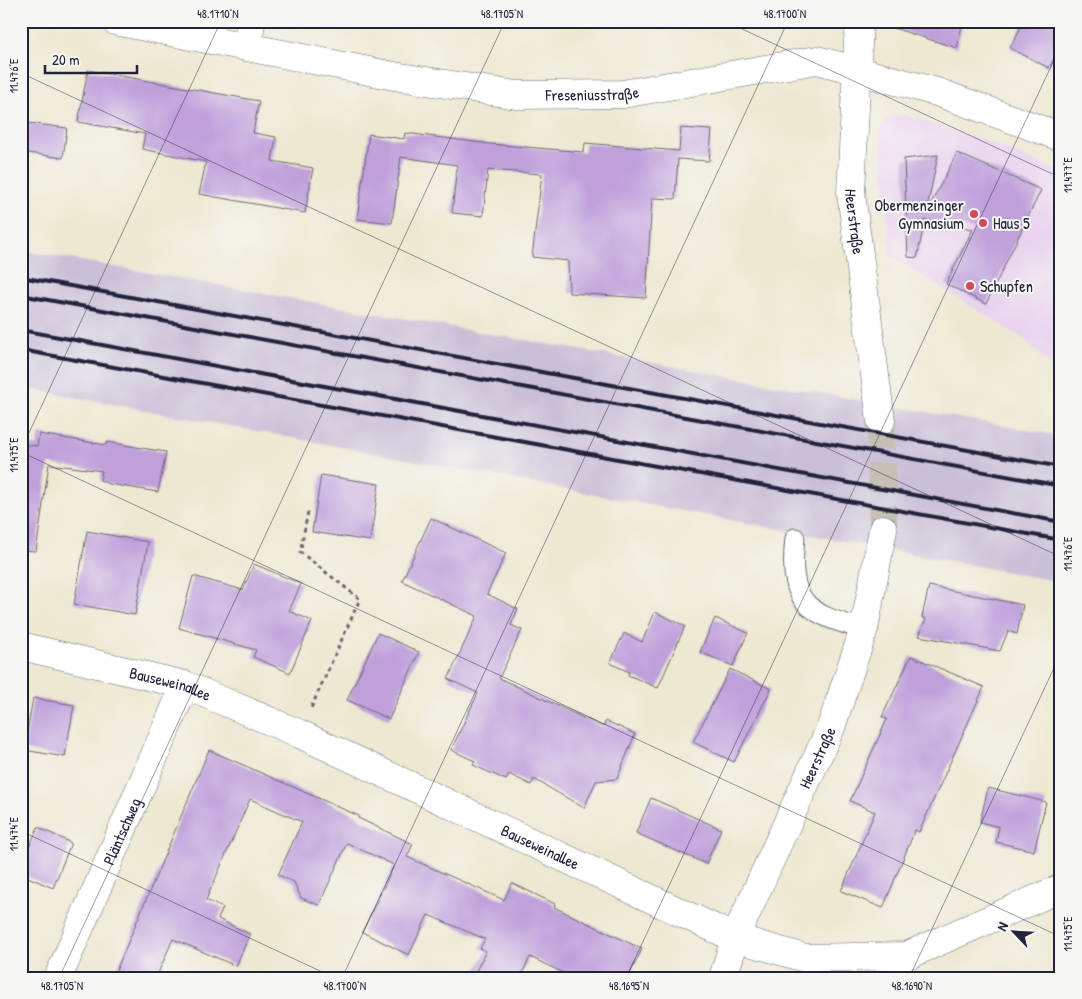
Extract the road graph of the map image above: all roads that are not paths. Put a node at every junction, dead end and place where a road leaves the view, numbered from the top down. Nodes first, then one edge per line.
1 (114, 21) edge
2 (860, 21) edge
3 (249, 33) edge
4 (856, 70) junction
5 (1061, 137) edge
6 (881, 420) tunnel mouth
7 (883, 529) tunnel mouth
8 (795, 538) dead end
9 (864, 629) junction
10 (21, 646) edge
11 (185, 685) junction
12 (1061, 888) edge
13 (735, 938) junction
14 (58, 978) edge
15 (723, 978) edge

1 - 3 street, Freseniusstraße
2 - 4 street, Heerstraße
3 - 4 street, Freseniusstraße
4 - 5 street, Freseniusstraße
4 - 6 street, Heerstraße
7 - 9 street, Heerstraße
8 - 9 lane
9 - 13 street, Heerstraße
10 - 11 street, Bauseweinallee
11 - 13 street, Bauseweinallee
11 - 14 street, Pläntschweg
12 - 13 street, Bauseweinallee
13 - 15 street, Heerstraße

